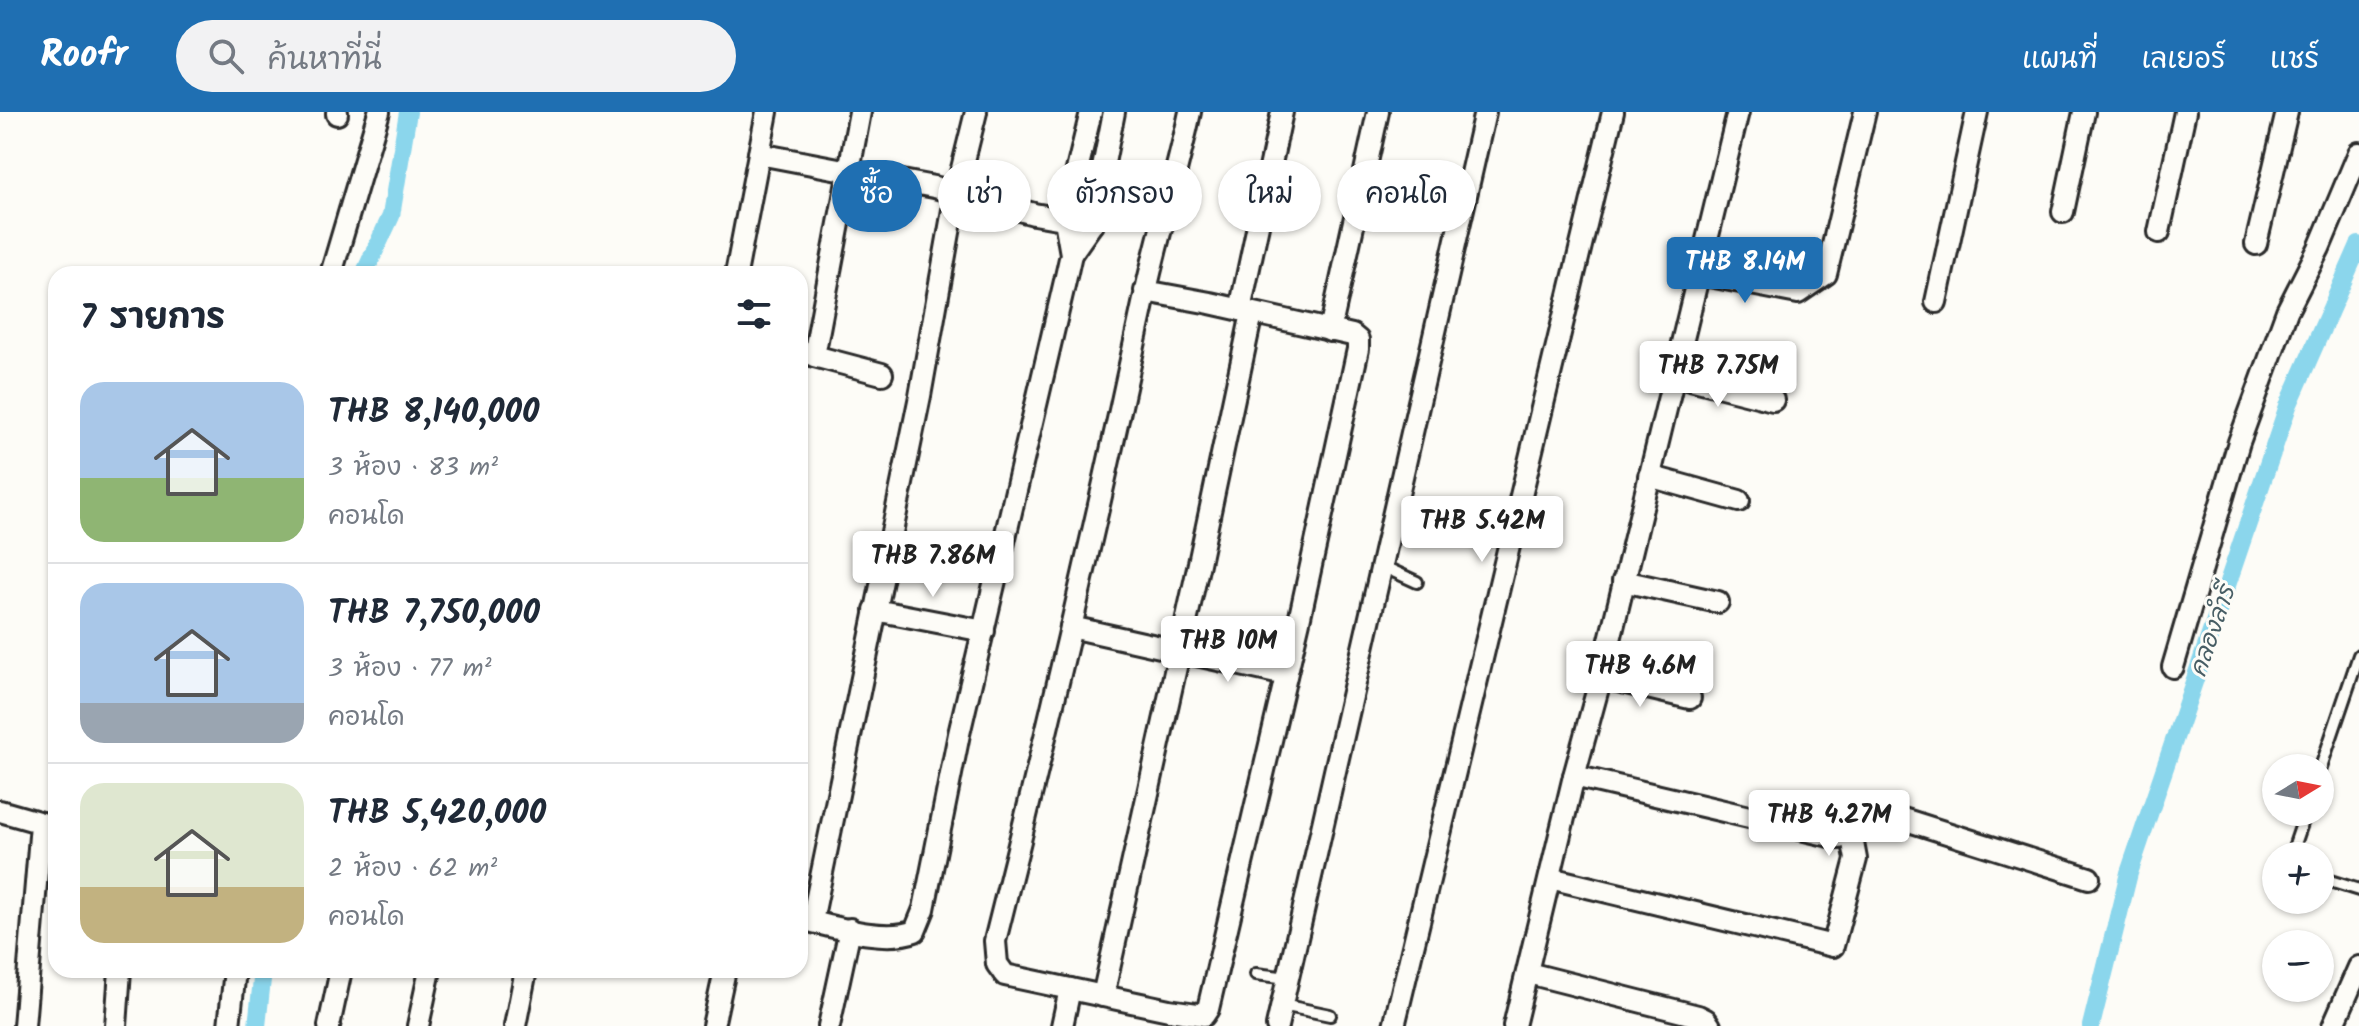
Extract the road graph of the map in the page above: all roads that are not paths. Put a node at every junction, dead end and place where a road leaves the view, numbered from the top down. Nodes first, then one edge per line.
1 (379, 112) edge
2 (767, 112) edge
3 (860, 112) edge
4 (976, 112) edge
5 (1091, 112) edge
6 (1114, 112) edge
7 (1190, 112) edge
8 (1282, 112) edge
9 (1378, 112) edge
10 (1485, 112) edge
11 (1613, 112) edge
12 (1738, 112) edge
13 (1865, 112) edge
14 (1977, 112) edge
15 (2084, 112) edge
16 (2185, 112) edge
17 (2287, 112) edge
18 (2359, 153) edge
19 (759, 154) junction
20 (850, 160) edge
21 (964, 160) edge
22 (1079, 160) edge
23 (1105, 160) edge
24 (832, 169) edge
25 (2063, 212) dead end
26 (837, 232) edge
27 (949, 232) edge
28 (1067, 232) edge
29 (1086, 232) edge
30 (2159, 232) dead end
31 (2256, 244) dead end
32 (1071, 254) junction
33 (333, 266) edge
34 (738, 266) edge
35 (1699, 274) junction
36 (1145, 291) junction
37 (1936, 302) dead end
38 (1246, 312) junction
39 (1330, 331) junction
40 (882, 374) dead end
41 (1674, 375) junction
42 (1773, 400) dead end
43 (1649, 476) junction
44 (1739, 501) dead end
45 (1382, 566) junction
46 (1623, 581) junction
47 (1417, 582) dead end
48 (1718, 602) dead end
49 (875, 610) junction
50 (1071, 627) junction
51 (984, 631) junction
52 (1179, 650) junction
53 (2359, 655) edge
54 (2173, 667) dead end
55 (1286, 675) junction
56 (1601, 677) junction
57 (1690, 698) dead end
58 (2325, 754) edge
59 (1574, 776) junction
60 (0, 811) edge
61 (48, 825) edge
62 (1851, 832) junction
63 (1550, 878) junction
64 (2089, 878) dead end
65 (2334, 882) edge
66 (2359, 890) edge
67 (808, 911) edge
68 (808, 920) edge
69 (850, 929) junction
70 (2359, 967) edge
71 (1528, 973) junction
72 (1256, 974) dead end
73 (119, 978) edge
74 (234, 978) edge
75 (339, 978) edge
76 (428, 978) edge
77 (524, 978) edge
78 (723, 978) edge
79 (1288, 978) junction
80 (1070, 989) junction
81 (1103, 996) junction
82 (1282, 1005) junction
83 (1330, 1015) dead end
84 (1167, 1018) edge
85 (24, 1026) edge
86 (116, 1026) edge
87 (229, 1026) edge
88 (329, 1026) edge
89 (418, 1026) edge
90 (515, 1026) edge
91 (713, 1026) edge
92 (829, 1026) edge
93 (1062, 1026) edge
94 (1277, 1026) edge
95 (1394, 1026) edge
96 (1514, 1026) edge
97 (1710, 1026) edge
98 (2333, 1026) edge

1 - 33 street
2 - 19 street
3 - 20 street
4 - 21 street
5 - 22 street
6 - 23 street
7 - 36 street
8 - 38 street
9 - 39 street
10 - 45 street
11 - 95 street
12 - 35 street
13 - 35 street
14 - 37 street
15 - 25 street
16 - 30 street
17 - 31 street
18 - 54 street
19 - 24 street
19 - 34 street
26 - 40 street
27 - 49 street
28 - 32 street
29 - 32 street
32 - 51 street
35 - 41 street
36 - 38 street
36 - 50 street
38 - 39 street
38 - 52 street
39 - 55 street
41 - 42 street
41 - 43 street
43 - 44 street
43 - 46 street
45 - 47 lane
45 - 79 street
46 - 48 street
46 - 56 street
49 - 51 street
49 - 67 street
50 - 52 street
50 - 80 street
51 - 69 street
52 - 55 street
52 - 81 street
53 - 58 lane
55 - 84 street
56 - 57 street
56 - 59 street
59 - 62 street
59 - 63 street
60 - 61 street
61 - 85 street
62 - 63 street
62 - 64 street
63 - 71 street
65 - 66 lane
68 - 69 street
69 - 92 street
70 - 98 street
71 - 96 street
71 - 97 street
72 - 79 lane
73 - 86 street
74 - 87 street
75 - 88 street
76 - 89 street
77 - 90 street
78 - 91 street
79 - 82 street
80 - 81 street
80 - 93 street
81 - 84 street
82 - 83 lane
82 - 94 street

